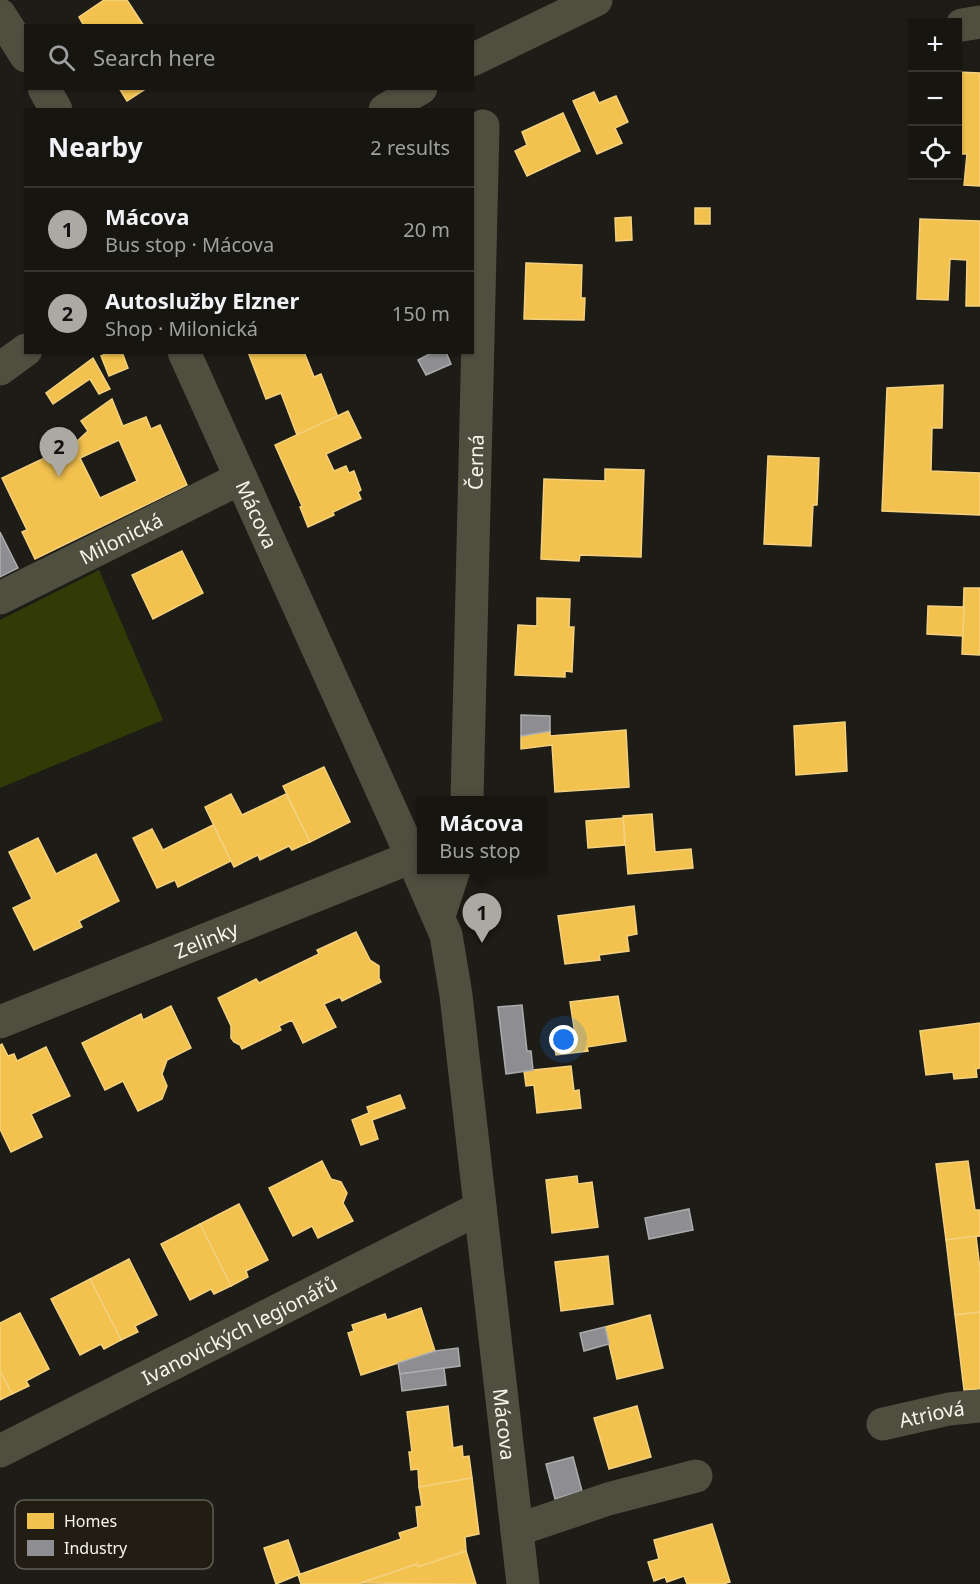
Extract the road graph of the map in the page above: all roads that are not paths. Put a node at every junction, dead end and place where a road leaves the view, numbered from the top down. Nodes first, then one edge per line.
1 (596, 0) edge
2 (0, 15) edge
3 (24, 53) edge
4 (474, 59) edge
5 (45, 90) edge
6 (418, 90) edge
7 (55, 108) edge
8 (388, 108) edge
9 (483, 126) dead end
10 (24, 351) edge
11 (185, 354) edge
12 (0, 369) edge
13 (241, 478) junction
14 (0, 598) edge
15 (467, 796) edge
16 (412, 857) junction
17 (417, 868) edge
18 (420, 874) edge
19 (453, 874) edge
20 (439, 916) junction
21 (0, 1022) edge
22 (480, 1208) junction
23 (980, 1406) edge
24 (883, 1424) dead end
25 (0, 1451) edge
26 (696, 1476) dead end
27 (517, 1530) junction
28 (523, 1584) edge

1 - 4 street
2 - 3 street
5 - 7 street
6 - 8 street
9 - 15 street, Černá
10 - 12 street
11 - 13 street, Mácova
13 - 14 street, Milonická
13 - 16 street, Mácova
16 - 17 street, Mácova
16 - 21 street, Zelinky
18 - 20 street, Mácova
19 - 20 street
20 - 22 street, Mácova
22 - 25 street, Ivanovických legionářů
22 - 27 street, Mácova
23 - 24 street, Atriová
26 - 27 street
27 - 28 street, Mácova

